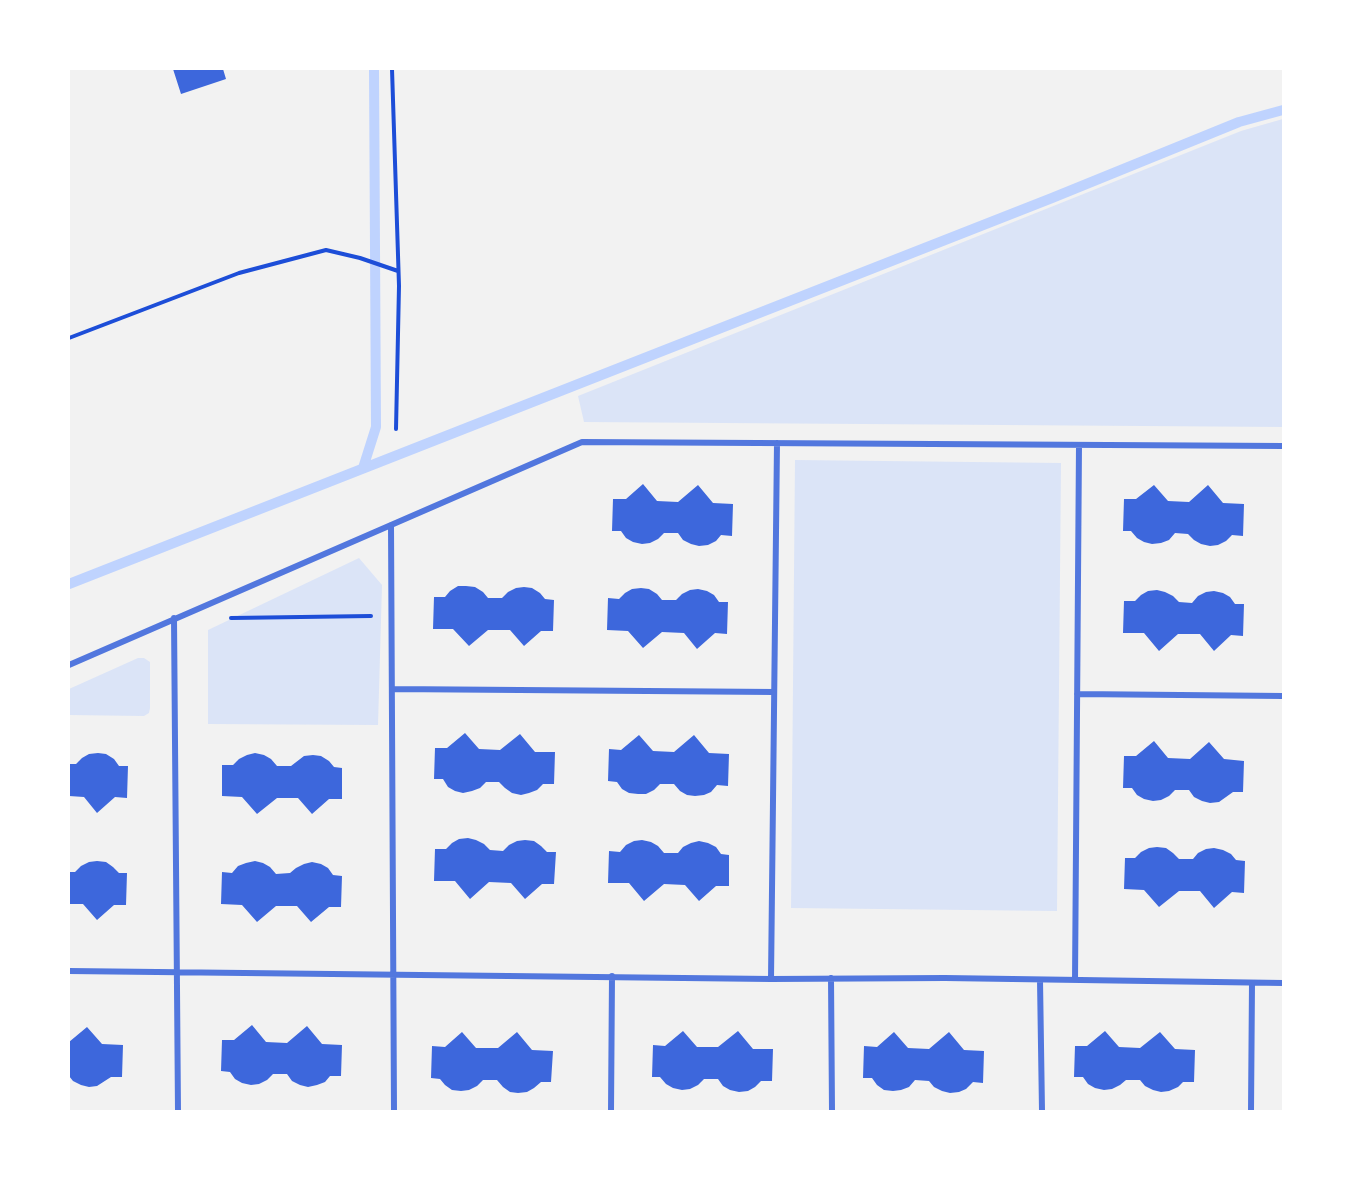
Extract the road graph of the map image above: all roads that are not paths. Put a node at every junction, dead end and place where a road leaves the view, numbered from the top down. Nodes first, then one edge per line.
1 (777, 443) junction
2 (1078, 445) junction
3 (1283, 446) edge
4 (391, 525) junction
5 (174, 618) junction
6 (69, 664) edge
7 (392, 689) junction
8 (774, 692) junction
9 (1077, 694) junction
10 (1283, 696) edge
11 (69, 971) edge
12 (177, 972) junction
13 (394, 974) junction
14 (612, 976) junction
15 (831, 978) junction
16 (771, 979) junction
17 (1040, 980) junction
18 (1074, 980) junction
19 (1252, 983) junction
20 (1283, 983) edge
21 (178, 1111) edge
22 (394, 1111) edge
23 (611, 1111) edge
24 (832, 1111) edge
25 (1041, 1111) edge
26 (1251, 1111) edge

1 - 2 street
1 - 4 street
1 - 8 street
2 - 3 street
2 - 9 street
4 - 5 street
4 - 7 street
5 - 6 street
5 - 12 street
7 - 8 street
7 - 13 street
8 - 16 street
9 - 10 street
9 - 18 street
11 - 12 street
12 - 13 street
12 - 21 street
13 - 14 street
13 - 22 street
14 - 16 street
14 - 23 street
15 - 16 street
15 - 17 street
15 - 24 street
17 - 18 street
17 - 25 street
18 - 19 street
19 - 20 street
19 - 26 street

